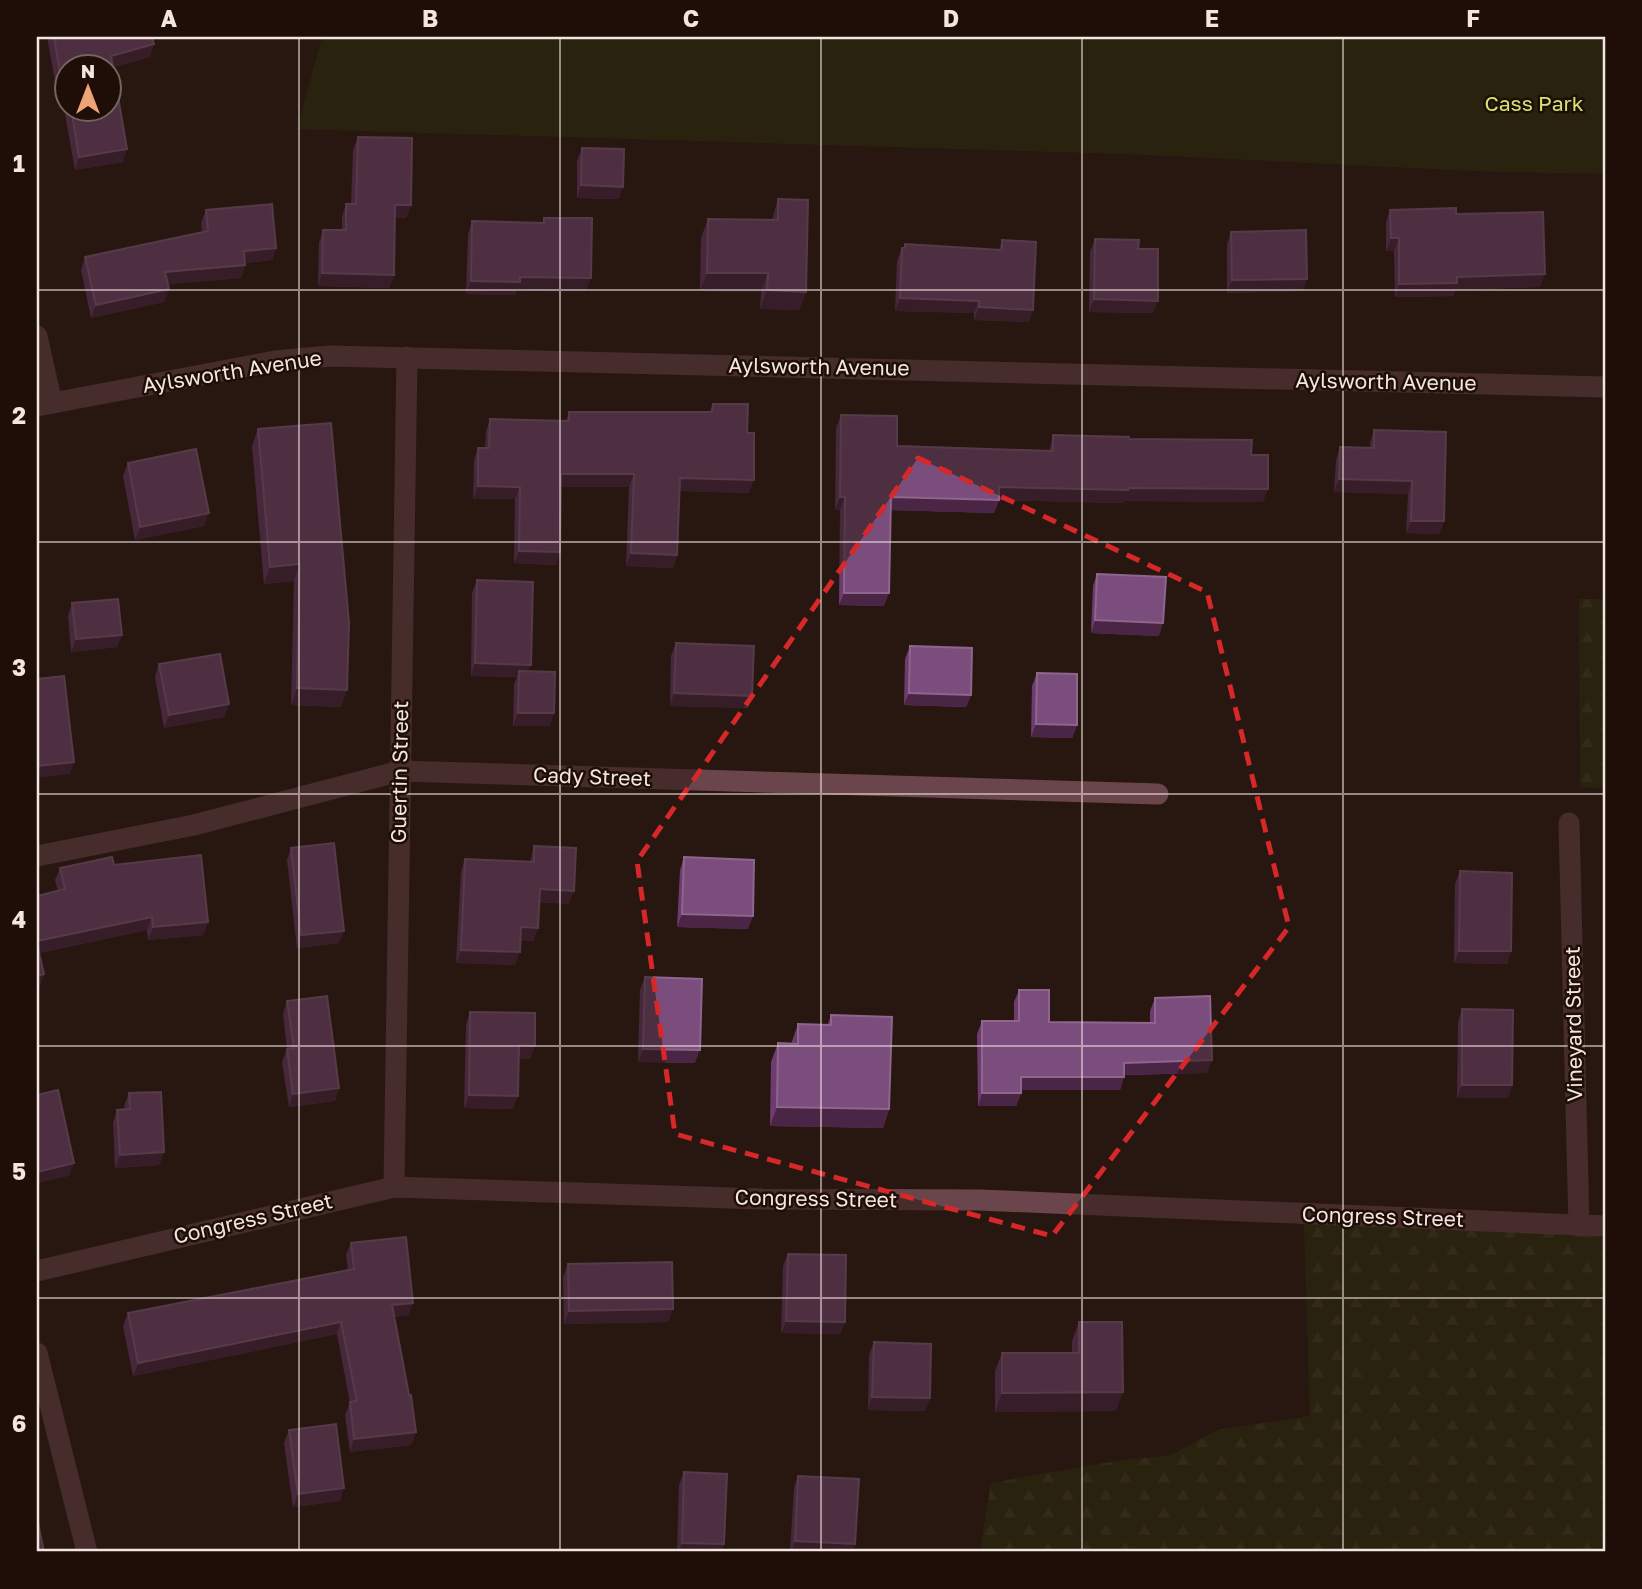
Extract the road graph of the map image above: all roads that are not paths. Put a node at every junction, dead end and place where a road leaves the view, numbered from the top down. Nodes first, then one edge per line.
1 (37, 336) edge
2 (407, 357) junction
3 (1605, 387) edge
4 (44, 405) edge
5 (400, 771) junction
6 (1158, 794) dead end
7 (1569, 822) dead end
8 (37, 856) edge
9 (394, 1186) junction
10 (1579, 1226) junction
11 (1605, 1226) edge
12 (37, 1271) edge
13 (37, 1353) edge
14 (87, 1552) edge

1 - 4 street
2 - 3 street, Aylsworth Avenue
2 - 4 street, Aylsworth Avenue
2 - 5 street, Guertin Street
5 - 6 street, Cady Street
5 - 8 street, Cady Street
5 - 9 street, Guertin Street
7 - 10 street, Vineyard Street
9 - 10 street, Congress Street
9 - 12 street, Congress Street
10 - 11 street, Congress Street
13 - 14 street

